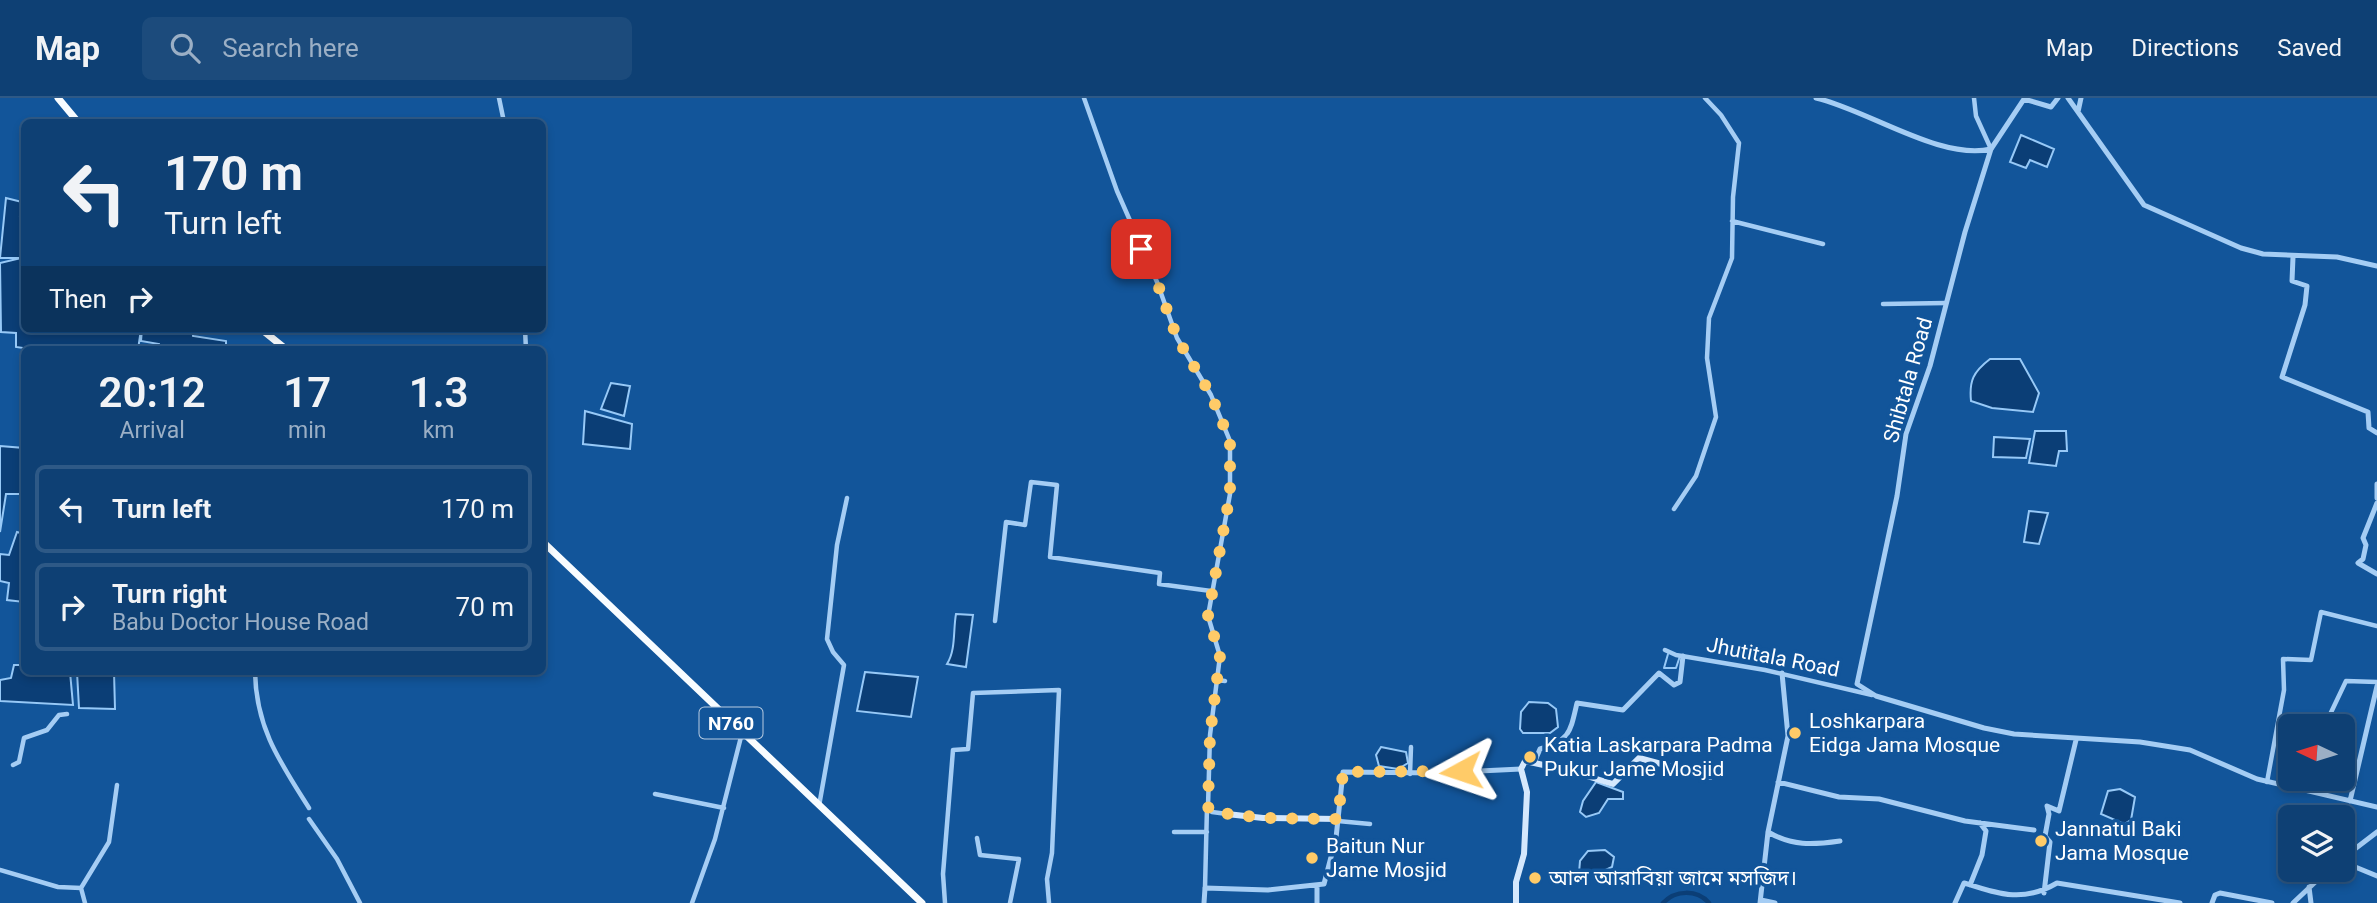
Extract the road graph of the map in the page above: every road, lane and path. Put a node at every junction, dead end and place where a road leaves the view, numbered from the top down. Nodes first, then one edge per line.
1 (58, 98) edge
2 (499, 98) edge
3 (1084, 98) edge
4 (1705, 98) edge
5 (1816, 98) edge
6 (1974, 98) edge
7 (2058, 98) edge
8 (2068, 98) edge
9 (2081, 98) edge
10 (2078, 112) junction
11 (76, 119) edge
12 (503, 119) edge
13 (1991, 149) junction
14 (1732, 221) junction
15 (1823, 244) dead end
16 (2293, 257) junction
17 (2377, 266) edge
18 (1946, 303) junction
19 (1883, 304) dead end
20 (265, 333) edge
21 (279, 346) edge
22 (2377, 433) edge
23 (2377, 484) edge
24 (847, 498) dead end
25 (2377, 501) edge
26 (1674, 509) dead end
27 (546, 545) edge
28 (2377, 574) edge
29 (1211, 591) junction
30 (995, 621) dead end
31 (2377, 626) edge
32 (1664, 650) dead end
33 (1683, 656) junction
34 (1782, 673) junction
35 (255, 675) edge
36 (1217, 680) junction
37 (1225, 681) dead end
38 (2377, 684) edge
39 (1876, 696) junction
40 (67, 714) dead end
41 (2331, 714) edge
42 (742, 733) junction
43 (2076, 740) junction
44 (1412, 747) dead end
45 (1534, 763) junction
46 (13, 765) dead end
47 (1521, 769) junction
48 (1410, 774) junction
49 (1710, 776) dead end
50 (1778, 782) junction
51 (2267, 782) junction
52 (117, 785) dead end
53 (2278, 785) edge
54 (2306, 791) edge
55 (654, 794) dead end
56 (2350, 801) junction
57 (819, 807) junction
58 (1208, 807) junction
59 (2377, 807) edge
60 (309, 808) dead end
61 (724, 808) junction
62 (1227, 814) joint
63 (309, 819) dead end
64 (1338, 820) junction
65 (1980, 823) junction
66 (1370, 824) dead end
67 (2034, 830) dead end
68 (1174, 832) dead end
69 (1207, 832) junction
70 (1768, 832) junction
71 (2377, 832) edge
72 (977, 838) dead end
73 (1840, 841) dead end
74 (2355, 850) edge
75 (2355, 866) edge
76 (0, 870) edge
77 (2377, 876) edge
78 (2315, 882) edge
79 (1970, 885) junction
80 (1317, 886) junction
81 (2309, 887) junction
82 (81, 888) junction
83 (1205, 888) junction
84 (2044, 893) junction
85 (1760, 902) edge
86 (85, 903) edge
87 (360, 903) edge
88 (692, 903) edge
89 (922, 903) edge
90 (945, 903) edge
91 (1010, 903) edge
92 (1049, 903) edge
93 (1204, 903) edge
94 (1317, 903) edge
95 (1516, 903) edge
96 (1775, 903) edge
97 (1955, 903) edge
98 (2180, 903) edge
99 (2212, 903) edge
100 (2272, 903) edge
101 (2293, 903) edge
102 (2311, 903) edge

1 - 11 highway
2 - 12 street
3 - 29 street
4 - 14 street
5 - 13 street
6 - 13 street
7 - 13 street, Shibtala Road
8 - 10 street
9 - 10 street
10 - 16 street
13 - 18 street, Shibtala Road
14 - 15 street
14 - 26 street
16 - 17 street
16 - 22 street
18 - 19 street
18 - 39 street, Shibtala Road
20 - 21 highway
23 - 25 street
24 - 57 street
25 - 28 street
27 - 42 highway, N760
29 - 30 street
29 - 36 street
31 - 51 street
32 - 33 street, Jhutitala Road
33 - 34 street, Jhutitala Road
33 - 45 street
34 - 39 street, Jhutitala Road
34 - 50 street
35 - 60 street
36 - 37 street
36 - 58 street
38 - 41 street
38 - 56 street
39 - 43 street
40 - 46 street
42 - 57 highway, N760
42 - 61 street
43 - 51 street
43 - 84 street
44 - 48 street
45 - 47 main road
45 - 49 main road
47 - 48 street
47 - 95 main road
48 - 64 street
50 - 65 street
50 - 70 street
51 - 53 street
52 - 82 street
54 - 56 street
55 - 61 street
56 - 59 street
57 - 89 highway, N760
58 - 62 street
58 - 69 street
61 - 88 street
62 - 64 main road
63 - 87 street
64 - 66 street
64 - 80 street
65 - 67 street
65 - 79 street
68 - 69 street
69 - 83 street
70 - 73 street
70 - 85 street
71 - 74 street
72 - 91 street
75 - 77 street
76 - 82 street
78 - 81 street
79 - 84 street
79 - 97 street
80 - 83 street
80 - 94 street
81 - 101 street
81 - 102 street
82 - 86 street
83 - 93 street
84 - 98 street
85 - 96 street
90 - 92 street
99 - 100 street

